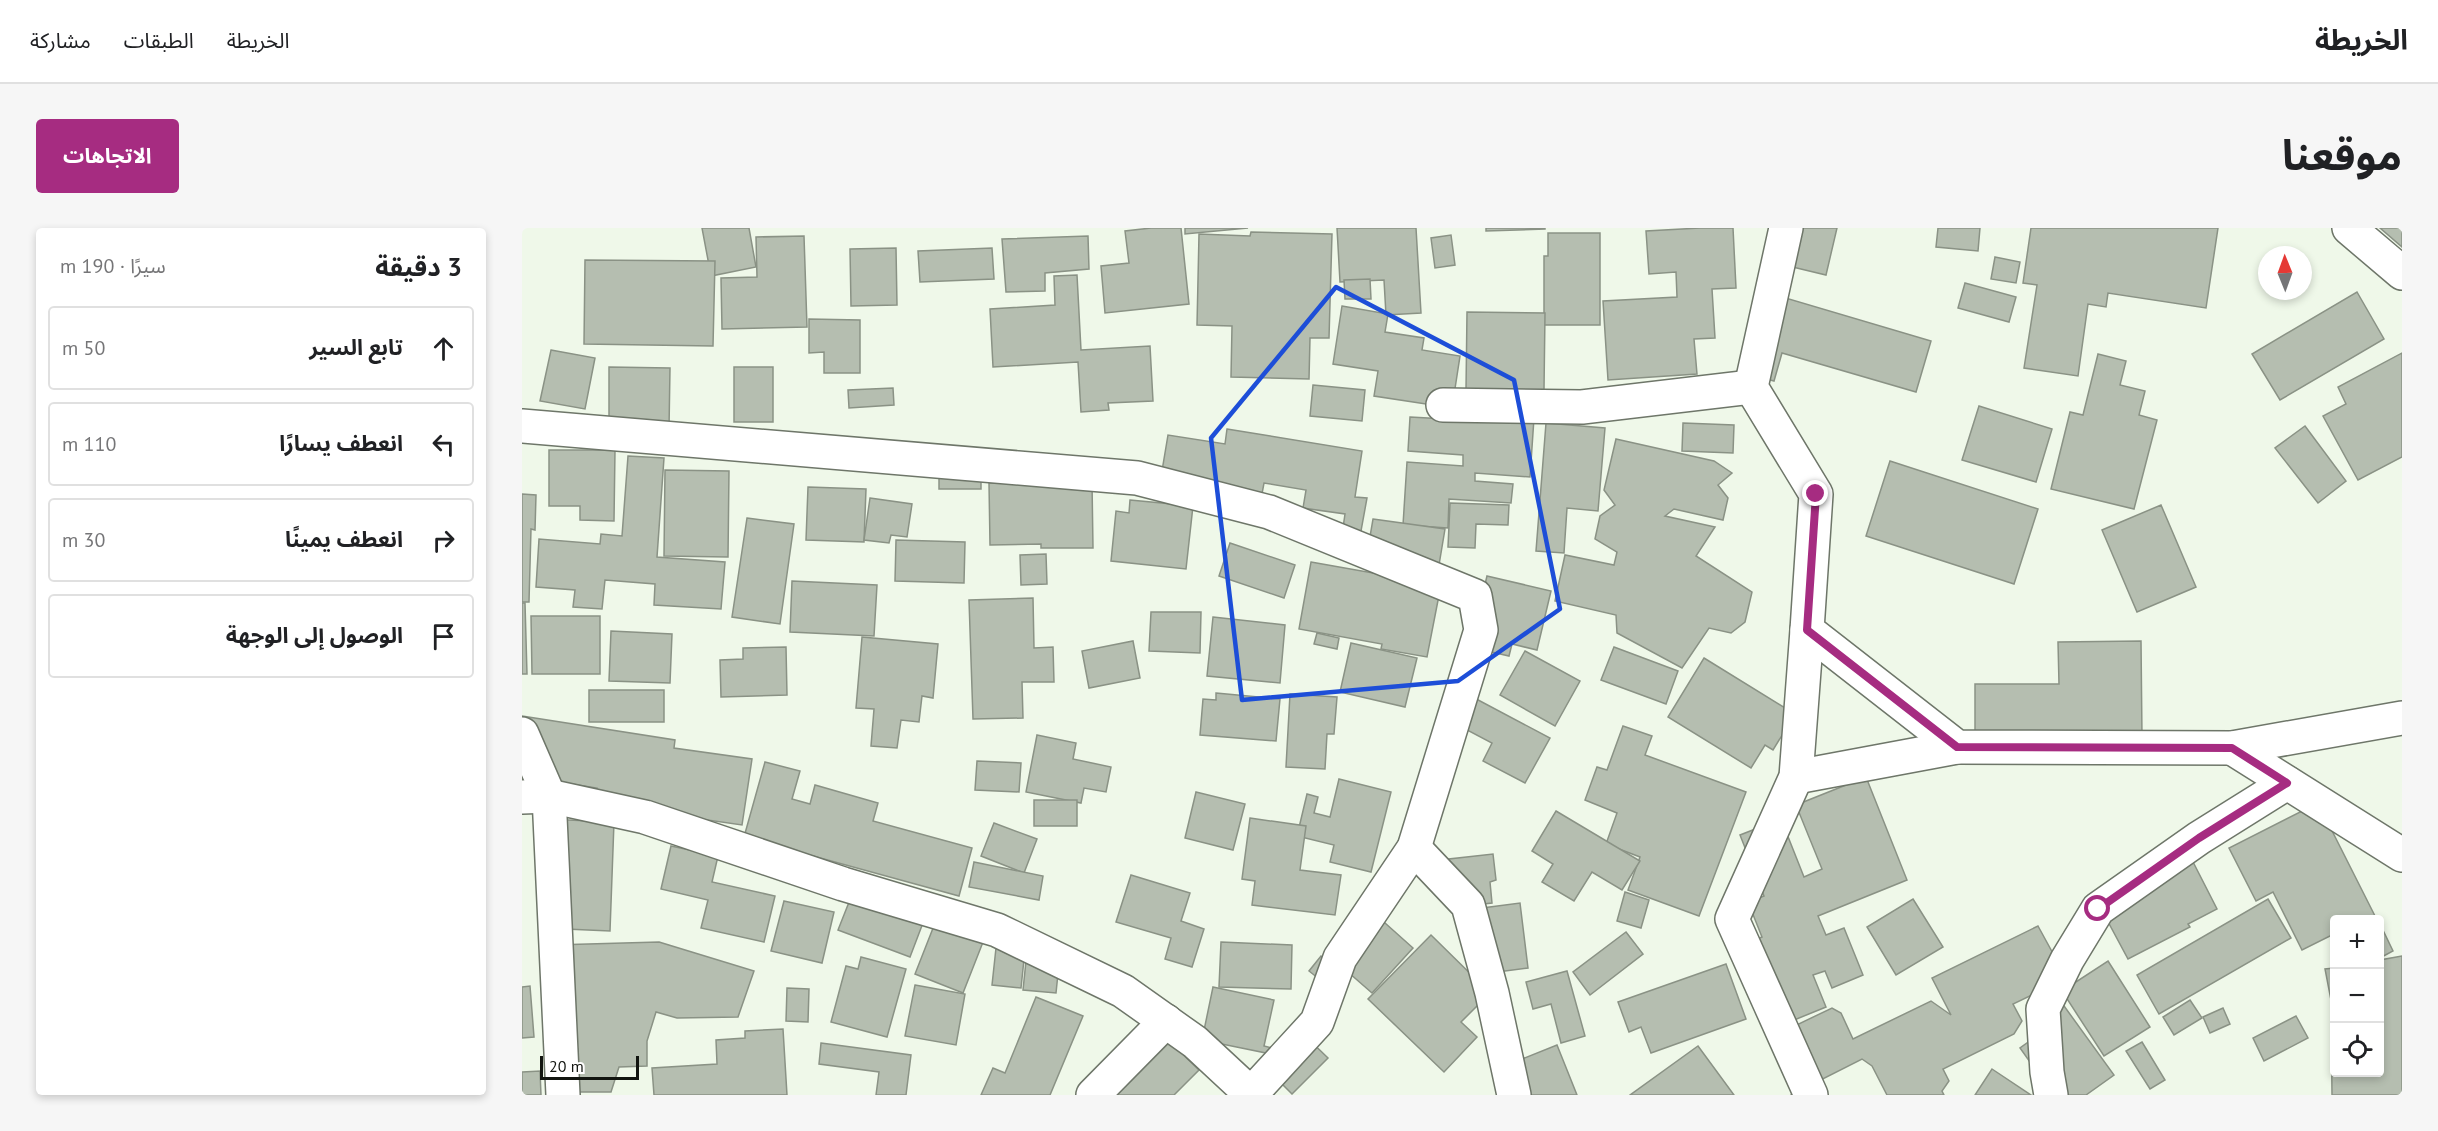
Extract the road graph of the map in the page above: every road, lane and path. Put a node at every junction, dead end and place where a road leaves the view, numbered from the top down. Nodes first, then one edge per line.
1 (1786, 228) edge
2 (2349, 228) edge
3 (2402, 273) edge
4 (1751, 387) junction
5 (1443, 405) dead end
6 (522, 426) edge
7 (1807, 630) junction
8 (2402, 718) edge
9 (522, 734) edge
10 (1957, 747) junction
11 (2232, 748) junction
12 (1796, 777) junction
13 (2287, 783) junction
14 (535, 797) edge
15 (1414, 848) junction
16 (2402, 855) edge
17 (1166, 1021) junction
18 (563, 1095) edge
19 (1093, 1095) edge
20 (1251, 1095) edge
21 (1514, 1095) edge
22 (1811, 1095) edge
23 (2051, 1095) edge

1 - 4 street
2 - 3 street
4 - 5 street
4 - 7 street
6 - 15 street
7 - 10 street
7 - 12 street
8 - 11 street
9 - 14 street
10 - 11 street
10 - 12 street
11 - 13 street
12 - 22 street
13 - 16 street
13 - 23 street
14 - 17 street
14 - 18 street
15 - 20 street
15 - 21 street
17 - 19 street
17 - 20 street

